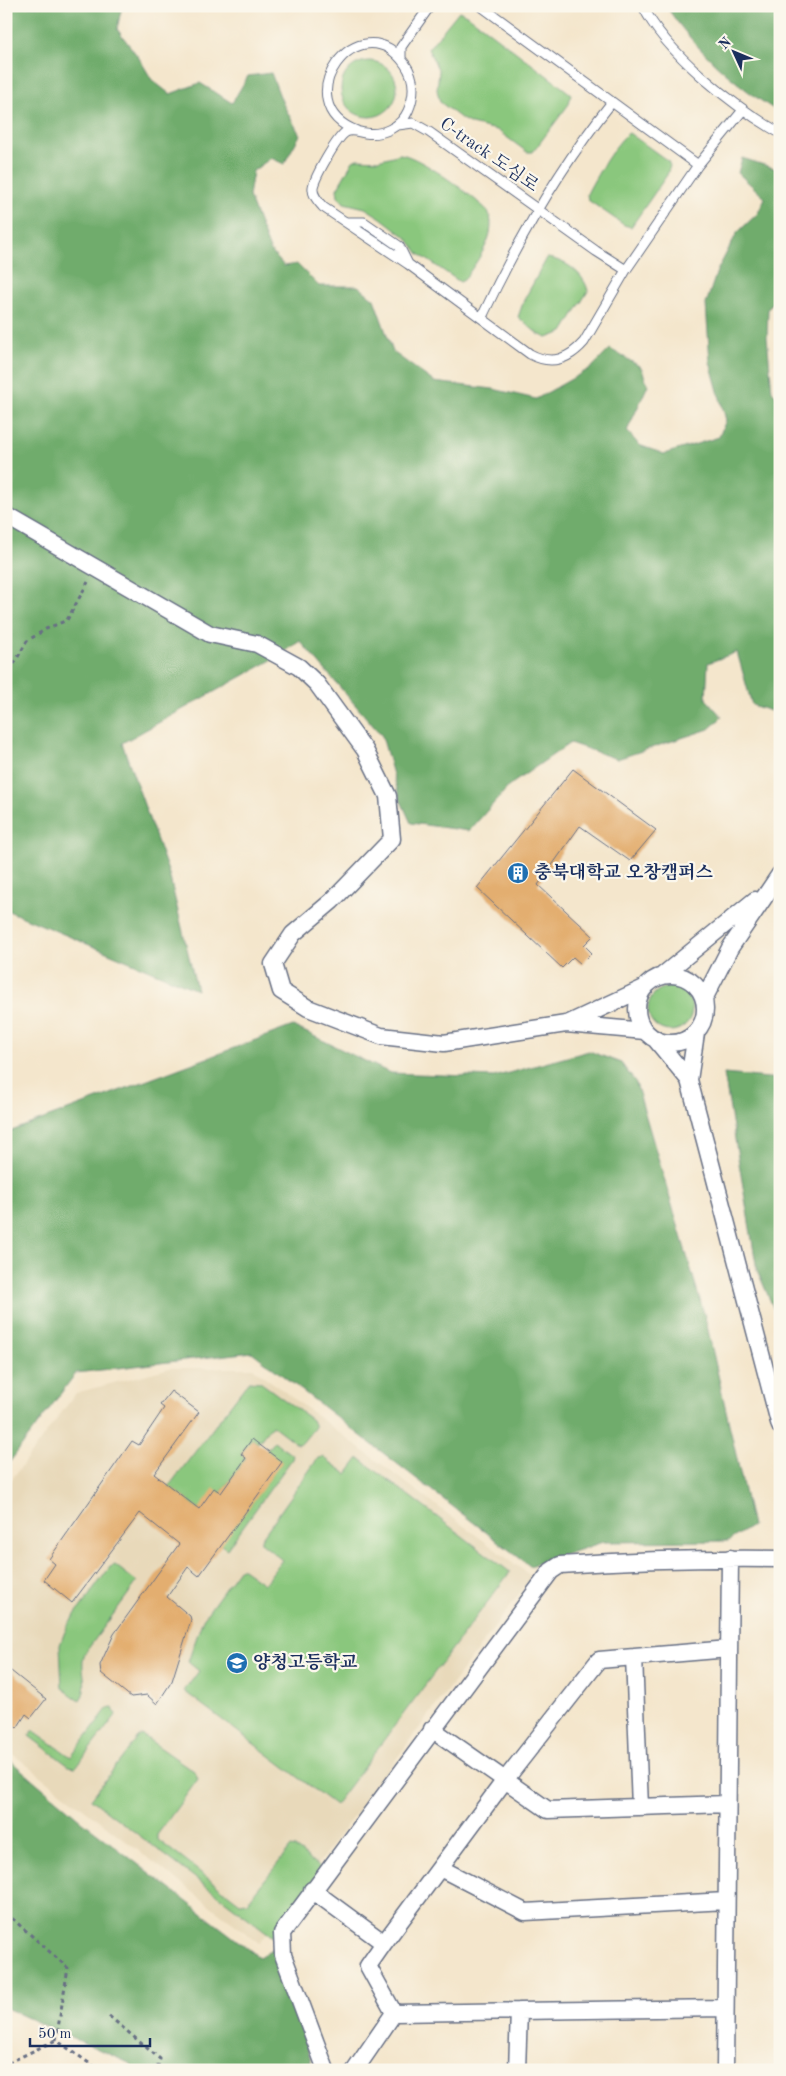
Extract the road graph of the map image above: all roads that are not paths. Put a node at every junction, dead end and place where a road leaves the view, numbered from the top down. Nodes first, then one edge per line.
1 (430, 6) edge
2 (481, 6) edge
3 (643, 6) edge
4 (408, 35) junction
5 (388, 48) junction
6 (401, 58) junction
7 (612, 102) junction
8 (411, 103) junction
9 (742, 110) junction
10 (338, 118) junction
11 (394, 127) junction
12 (421, 127) junction
13 (357, 132) junction
14 (779, 132) edge
15 (336, 143) junction
16 (698, 165) junction
17 (539, 210) junction
18 (626, 270) junction
19 (482, 317) junction
20 (6, 516) edge
21 (780, 874) edge
22 (766, 891) junction
23 (663, 975) junction
24 (644, 988) junction
25 (704, 999) junction
26 (566, 1024) junction
27 (696, 1033) junction
28 (651, 1036) junction
29 (689, 1080) junction
30 (780, 1426) edge
31 (730, 1558) junction
32 (780, 1559) edge
33 (729, 1649) junction
34 (634, 1657) junction
35 (432, 1729) junction
36 (505, 1780) junction
37 (727, 1804) junction
38 (640, 1807) junction
39 (440, 1868) junction
40 (312, 1890) junction
41 (726, 1901) junction
42 (384, 1943) junction
43 (725, 2008) junction
44 (519, 2012) junction
45 (394, 2013) junction
46 (326, 2070) edge
47 (355, 2070) edge
48 (517, 2070) edge
49 (725, 2070) edge

1 - 4 lane
2 - 7 lane
3 - 9 lane
4 - 5 lane
4 - 6 lane
5 - 6 lane
5 - 10 lane
6 - 8 lane
7 - 16 lane
7 - 17 lane, C-track 도심로
8 - 11 lane
8 - 12 lane
9 - 14 lane
9 - 16 lane
10 - 13 lane
10 - 15 lane
11 - 12 lane
11 - 13 lane
12 - 17 lane, C-track 도심로
13 - 15 lane
15 - 19 lane
16 - 18 lane
17 - 18 lane, C-track 도심로
17 - 19 lane, C-track 도심로
18 - 19 lane
20 - 26 street
21 - 22 street
22 - 23 street
22 - 25 street
23 - 24 street
23 - 25 street
24 - 26 street
24 - 28 street
25 - 27 street
26 - 28 street
27 - 28 street
27 - 29 street
28 - 29 street
29 - 30 street
31 - 32 street
31 - 33 street
31 - 35 street
33 - 34 street
33 - 37 street
34 - 36 street
34 - 38 street
35 - 36 street
35 - 40 street
36 - 38 street
36 - 39 street
37 - 38 street
37 - 41 street
39 - 41 street
39 - 42 street
40 - 42 street
40 - 46 street
41 - 43 street
42 - 45 street
43 - 44 street
43 - 49 street
44 - 45 street
44 - 48 street
45 - 47 street

